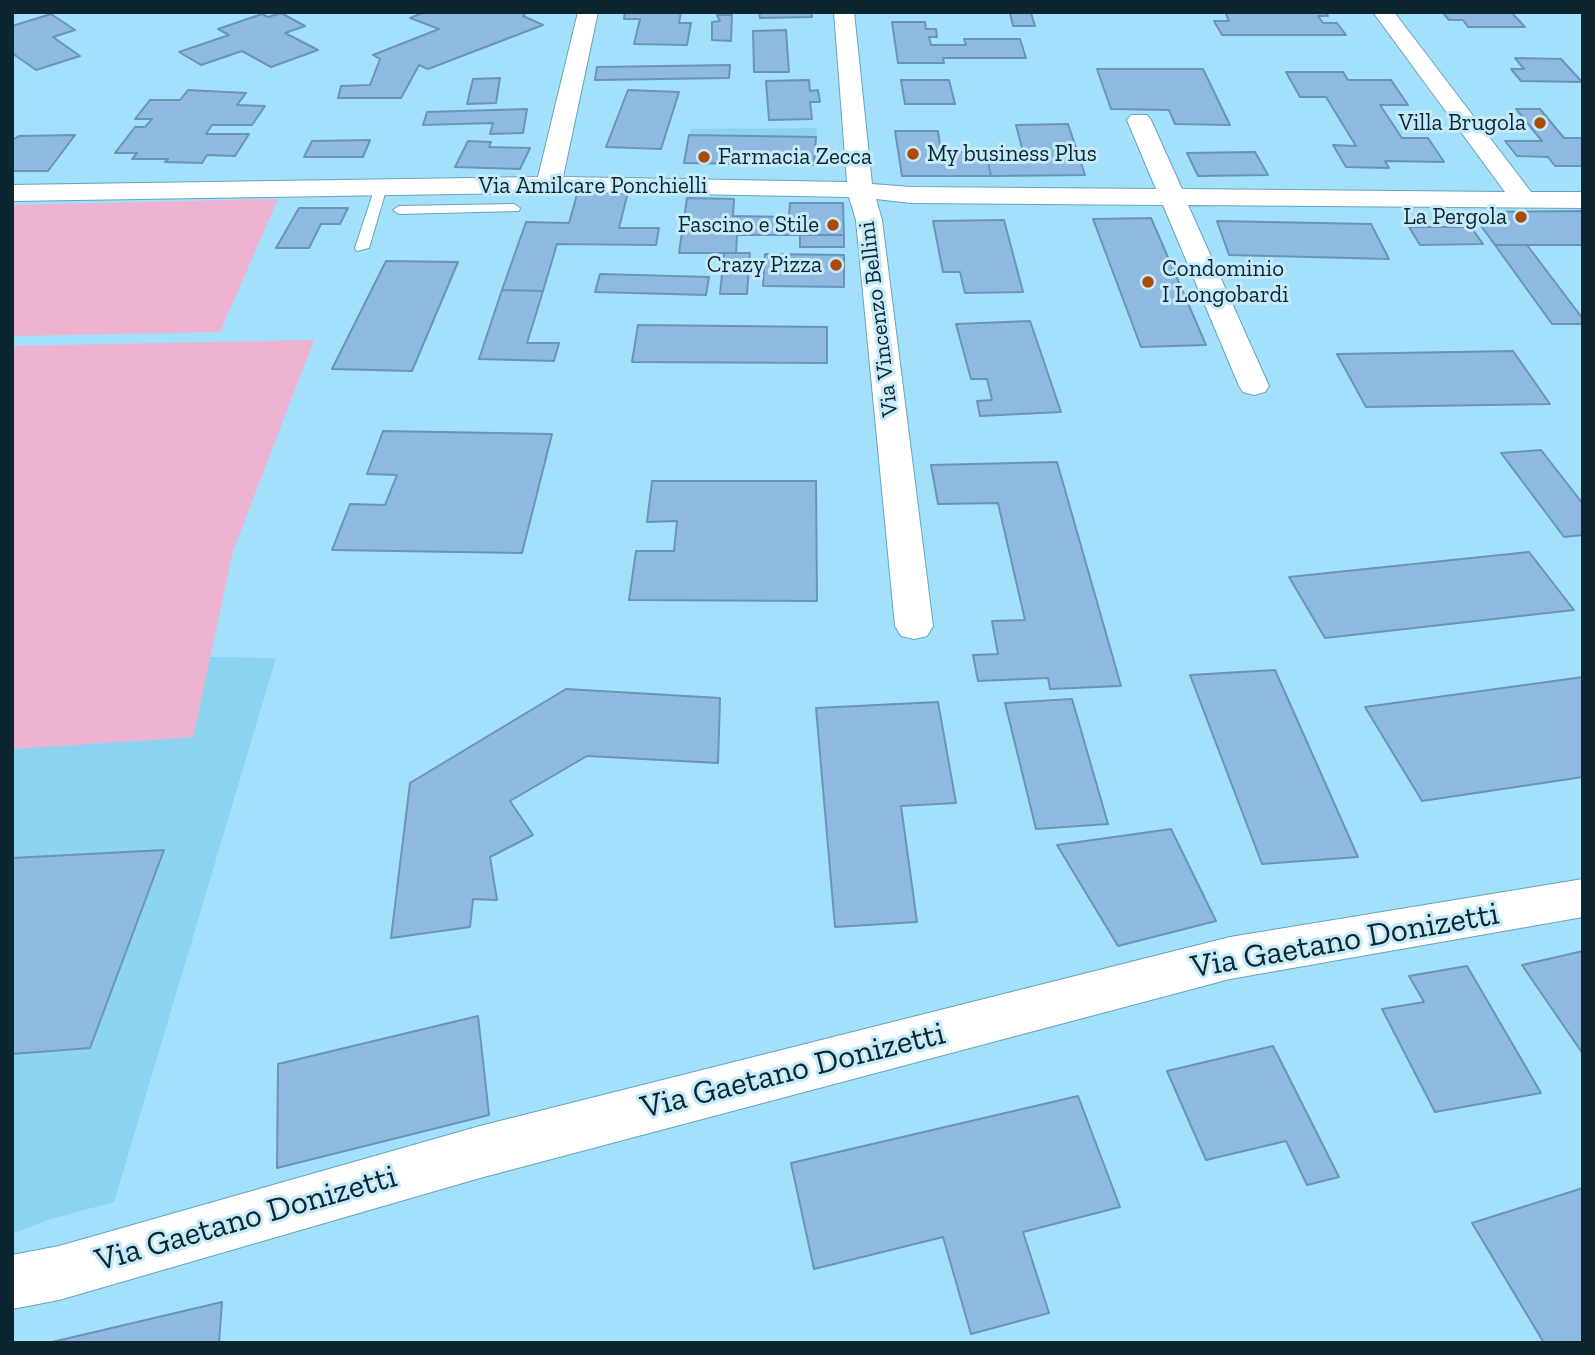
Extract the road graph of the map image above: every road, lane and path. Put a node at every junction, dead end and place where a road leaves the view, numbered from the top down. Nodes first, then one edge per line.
1 (588, 12) edge
2 (844, 12) edge
3 (1383, 12) edge
4 (1139, 120) dead end
5 (547, 185) junction
6 (381, 187) junction
7 (860, 190) junction
8 (12, 193) edge
9 (453, 197) junction
10 (1172, 198) junction
11 (1583, 200) edge
12 (1525, 201) junction
13 (514, 208) dead end
14 (399, 210) dead end
15 (362, 248) dead end
16 (1254, 386) dead end
17 (914, 626) dead end
18 (1583, 898) edge
19 (12, 1282) edge

1 - 5 street
2 - 7 street, Via Vincenzo Bellini
3 - 12 street
4 - 10 street
5 - 7 street, Via Amilcare Ponchielli
5 - 9 street, Via Amilcare Ponchielli
6 - 8 street, Via Amilcare Ponchielli
6 - 9 street, Via Amilcare Ponchielli
6 - 15 lane
7 - 10 street, Via Amilcare Ponchielli
7 - 17 street, Via Vincenzo Bellini
9 - 13 lane
9 - 14 lane
10 - 12 street, Via Amilcare Ponchielli
10 - 16 street
11 - 12 street, Via Amilcare Ponchielli
18 - 19 street, Via Gaetano Donizetti

